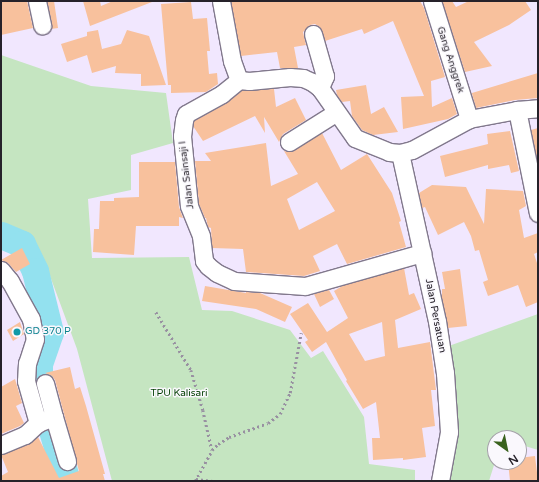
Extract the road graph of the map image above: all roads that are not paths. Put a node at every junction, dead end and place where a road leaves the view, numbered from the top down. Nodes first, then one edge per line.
1 (37, 1) edge
2 (221, 1) edge
3 (432, 1) edge
4 (42, 25) dead end
5 (313, 34) dead end
6 (239, 80) junction
7 (320, 88) junction
8 (538, 108) edge
9 (517, 110) junction
10 (336, 113) junction
11 (469, 119) junction
12 (289, 142) dead end
13 (400, 153) junction
14 (538, 213) edge
15 (422, 253) junction
16 (1, 270) edge
17 (45, 383) dead end
18 (46, 420) junction
19 (1, 445) edge
20 (67, 461) dead end
21 (440, 481) edge

1 - 4 street
2 - 6 street
3 - 11 street, Gang Anggrek
5 - 7 street
6 - 7 street
6 - 15 street, Jalan Sainsaji I
7 - 10 street
8 - 9 street
9 - 11 street
9 - 14 street
10 - 12 street
10 - 13 street
11 - 13 street
13 - 15 street, Jalan Persatuan
15 - 21 street, Jalan Persatuan
16 - 18 street
17 - 18 street
18 - 19 street
18 - 20 street

